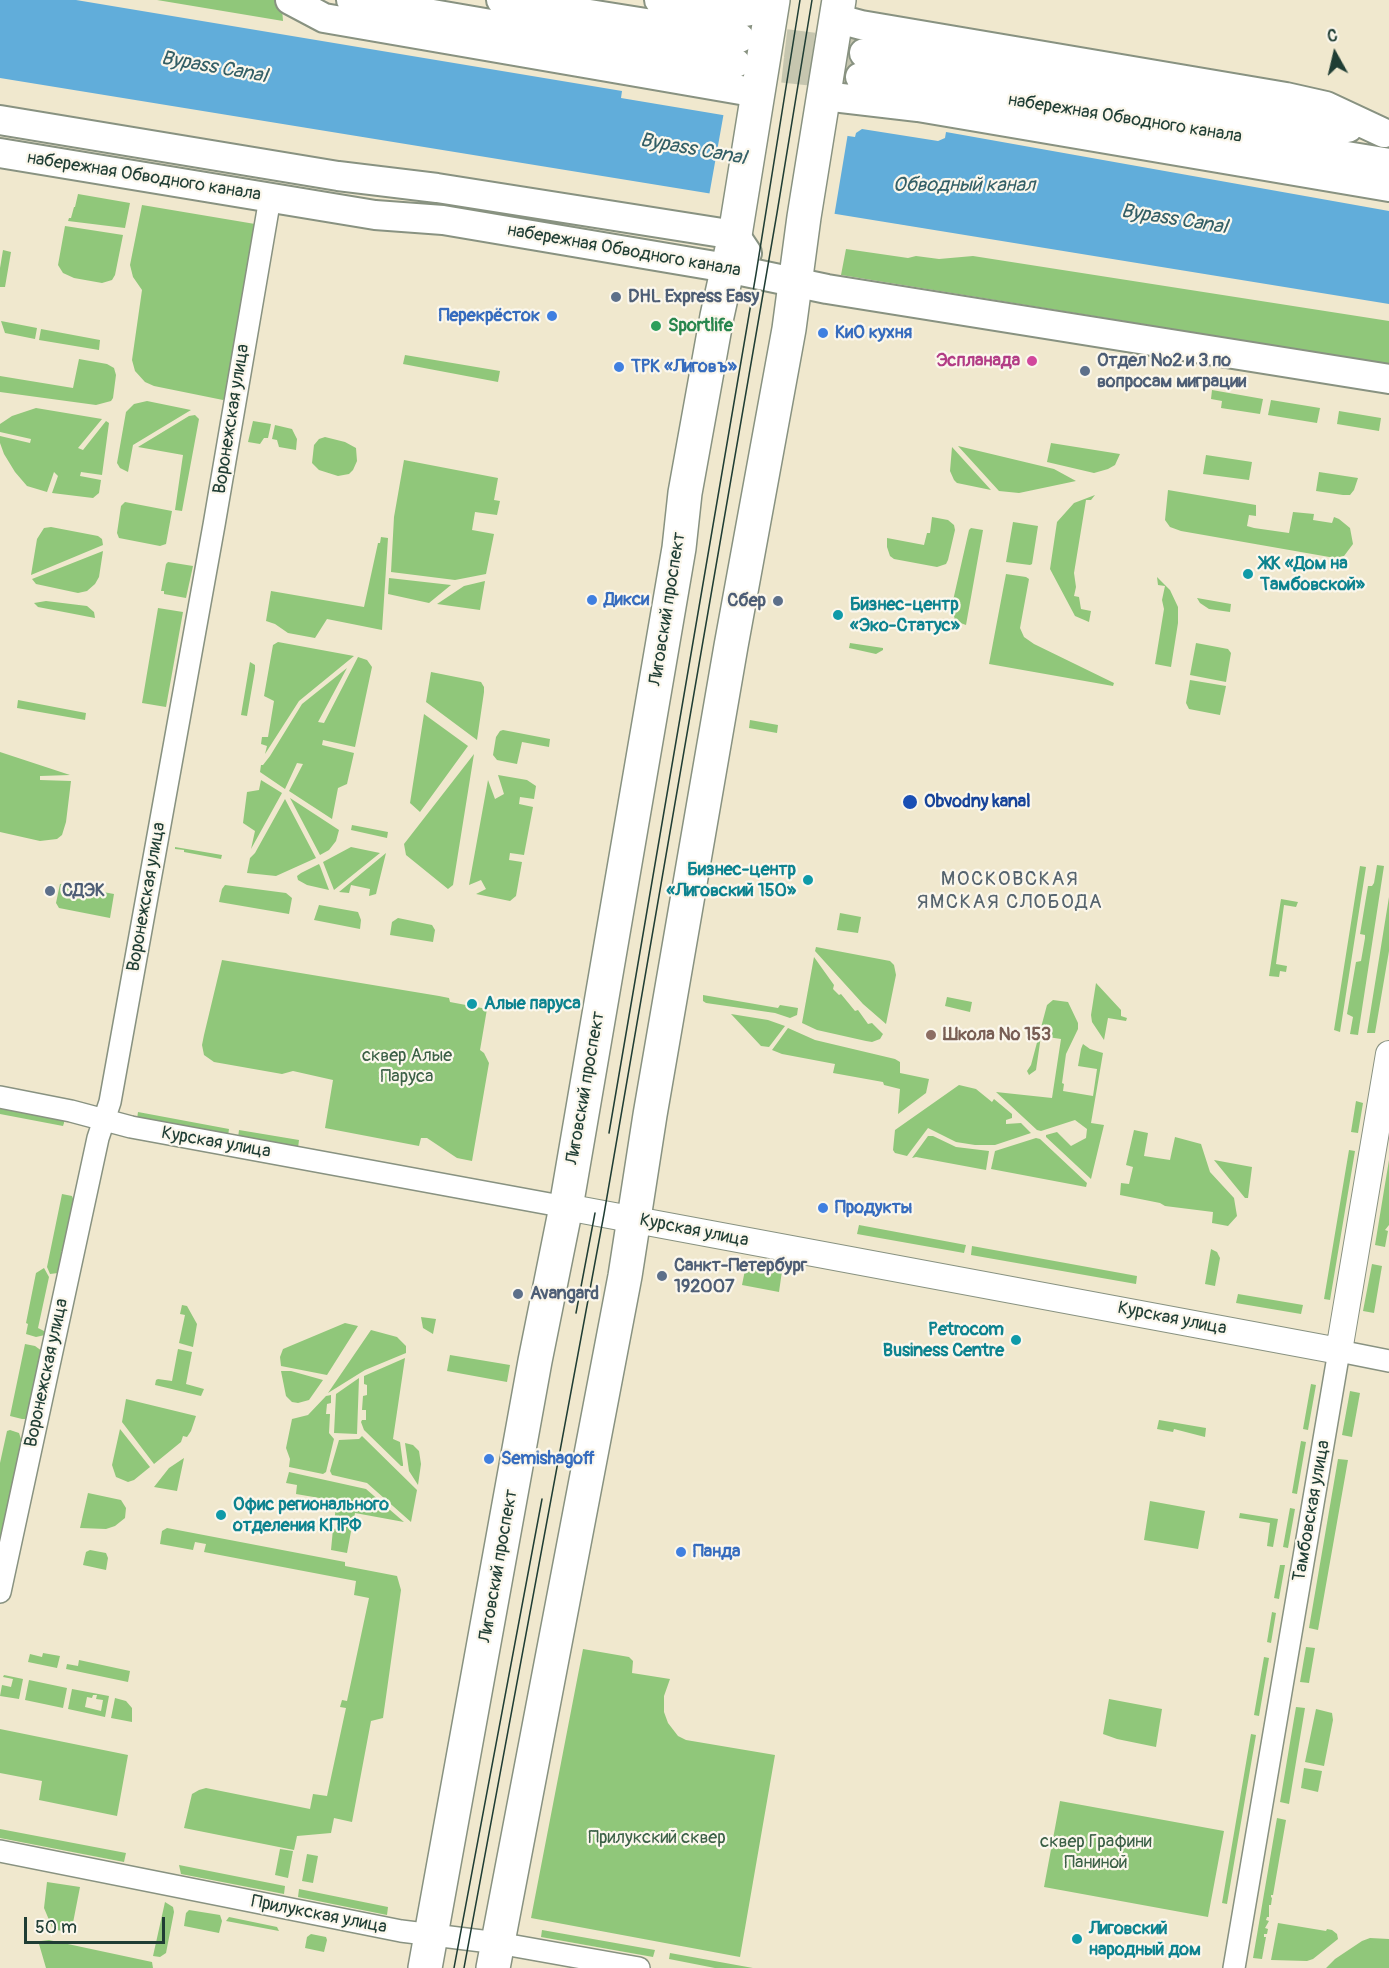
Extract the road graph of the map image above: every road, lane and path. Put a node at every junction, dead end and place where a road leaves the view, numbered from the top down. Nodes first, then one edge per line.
1 (290, 0) edge
2 (351, 0) edge
3 (501, 0) edge
4 (659, 0) edge
5 (772, 4) edge
6 (838, 7) edge
7 (757, 101) junction
8 (821, 109) junction
9 (0, 120) edge
10 (1387, 134) edge
11 (0, 153) edge
12 (1389, 163) edge
13 (1389, 187) edge
14 (270, 198) junction
15 (737, 220) junction
16 (802, 231) junction
17 (727, 268) junction
18 (762, 275) junction
19 (795, 281) junction
20 (1389, 379) edge
21 (1389, 1054) edge
22 (0, 1097) edge
23 (104, 1120) junction
24 (566, 1207) junction
25 (633, 1219) junction
26 (1339, 1351) junction
27 (1389, 1361) edge
28 (0, 1592) edge
29 (0, 1851) edge
30 (431, 1934) junction
31 (495, 1955) edge
32 (425, 1968) edge
33 (639, 1968) edge
34 (1234, 1968) edge

1 - 7 main road
2 - 3 main road
4 - 5 main road
5 - 7 main road
6 - 8 main road
6 - 10 main road
7 - 15 main road, Лиговский проспект
8 - 13 main road
8 - 16 main road
9 - 15 main road, набережная Обводного канала
10 - 12 main road, набережная Обводного канала
11 - 14 main road, набережная Обводного канала
14 - 17 main road, набережная Обводного канала
14 - 23 street, Воронежская улица
15 - 17 main road, Лиговский проспект
15 - 18 main road
16 - 18 main road
16 - 19 main road
17 - 18 main road, набережная Обводного канала
17 - 24 main road, Лиговский проспект
18 - 19 main road, набережная Обводного канала
19 - 20 main road, набережная Обводного канала
19 - 25 main road
21 - 26 street, Тамбовская улица
22 - 23 street, Курская улица
23 - 24 street, Курская улица
23 - 28 street, Воронежская улица
24 - 25 street, Курская улица
24 - 30 main road, Лиговский проспект
25 - 26 street, Курская улица
25 - 31 main road
26 - 27 street, Курская улица
26 - 34 street, Тамбовская улица
29 - 30 street, Прилукская улица
30 - 31 street, Прилукская улица
30 - 32 main road, Лиговский проспект
31 - 33 street, Прилукская улица

